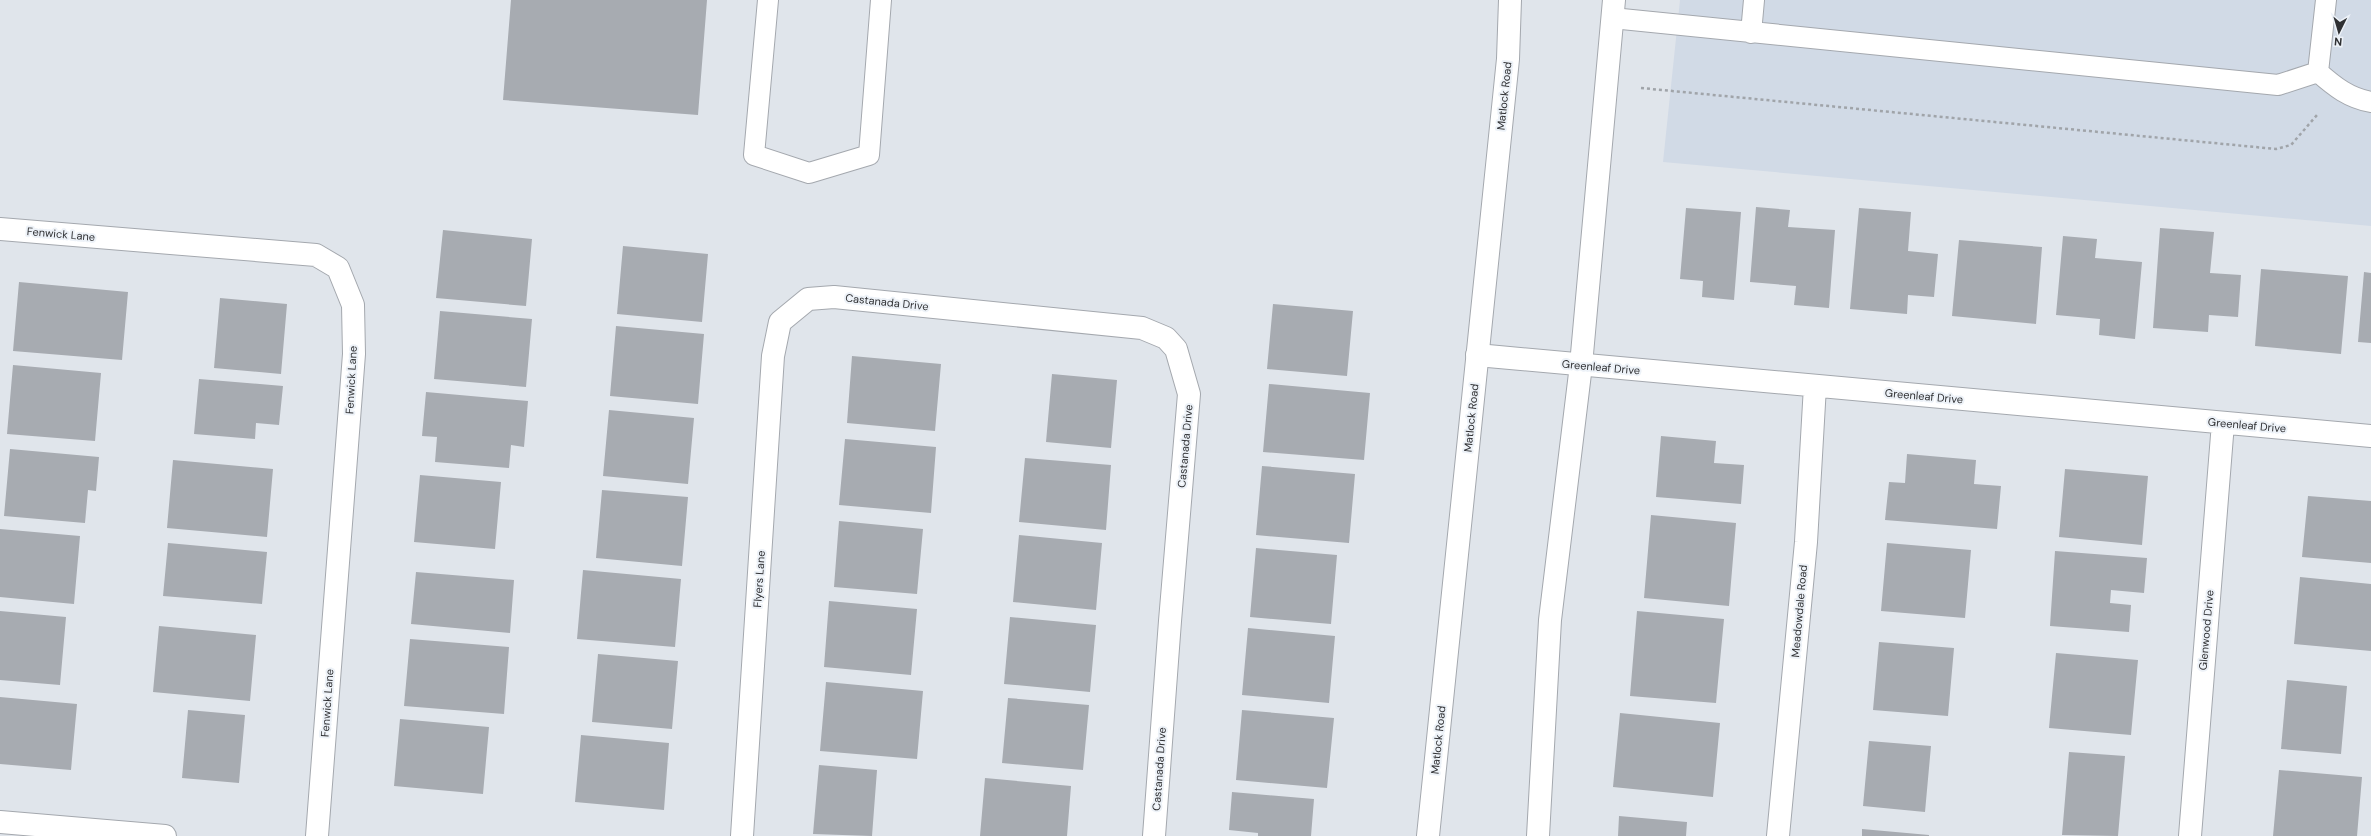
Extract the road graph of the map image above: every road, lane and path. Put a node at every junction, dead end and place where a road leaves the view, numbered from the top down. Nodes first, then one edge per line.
1 (768, 0) edge
2 (881, 0) edge
3 (1510, 0) edge
4 (1754, 0) edge
5 (2326, 0) edge
6 (1613, 9) edge
7 (1751, 33) junction
8 (2318, 72) junction
9 (1640, 88) dead end
10 (2371, 102) edge
11 (2317, 115) dead end
12 (0, 229) edge
13 (780, 322) joint
14 (1477, 356) junction
15 (1581, 365) junction
16 (1815, 386) junction
17 (2223, 423) junction
18 (2371, 436) edge
19 (0, 822) edge
20 (165, 836) edge
21 (317, 836) edge
22 (742, 836) edge
23 (1154, 836) edge
24 (1428, 836) edge
25 (1538, 836) edge
26 (1778, 836) edge
27 (2190, 836) edge

1 - 2 lane
3 - 14 street, Matlock Road
4 - 7 lane
5 - 8 lane
6 - 7 lane
6 - 15 street
7 - 8 lane
8 - 10 lane
9 - 11 path
12 - 21 street, Fenwick Lane
13 - 22 street, Flyers Lane
13 - 23 street, Castanada Drive
14 - 15 street, Greenleaf Drive
14 - 24 street, Matlock Road
15 - 16 street, Greenleaf Drive
15 - 25 street
16 - 17 street, Greenleaf Drive
16 - 26 street, Meadowdale Road
17 - 18 street, Greenleaf Drive
17 - 27 street, Glenwood Drive
19 - 20 street

